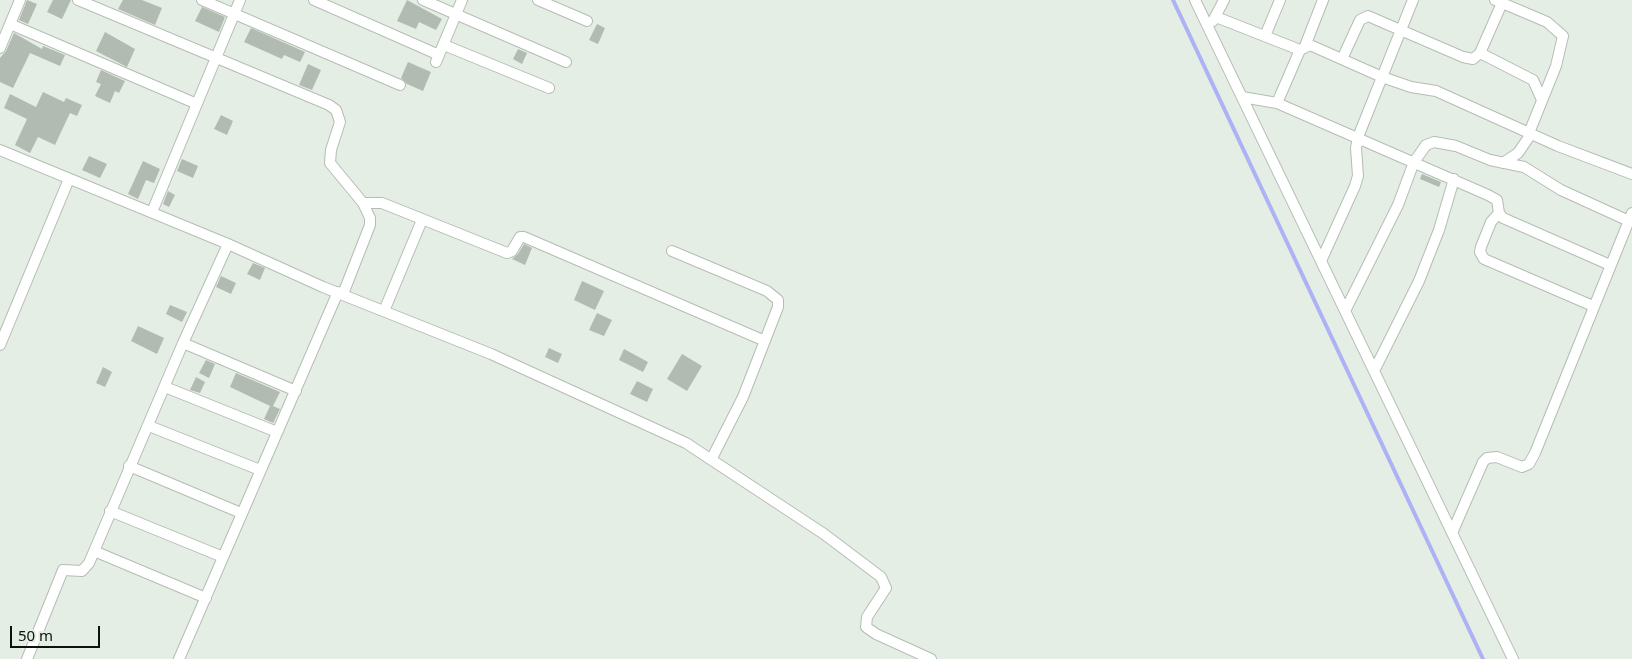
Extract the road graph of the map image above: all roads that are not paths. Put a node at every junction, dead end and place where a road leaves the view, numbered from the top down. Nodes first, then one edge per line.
1 (20, 0) edge
2 (78, 0) edge
3 (202, 0) edge
4 (240, 0) edge
5 (314, 0) edge
6 (423, 0) edge
7 (462, 0) edge
8 (538, 0) edge
9 (1195, 0) edge
10 (1224, 0) edge
11 (1280, 0) edge
12 (1322, 0) edge
13 (1413, 0) edge
14 (1499, 2) edge
15 (234, 13) junction
16 (456, 14) junction
17 (1216, 17) junction
18 (587, 21) dead end
19 (10, 24) junction
20 (1208, 27) junction
21 (1401, 29) junction
22 (1265, 36) junction
23 (444, 45) junction
24 (0, 48) edge
25 (1302, 48) junction
26 (1480, 53) junction
27 (216, 58) junction
28 (1342, 59) junction
29 (566, 62) dead end
30 (1382, 77) junction
31 (400, 85) dead end
32 (549, 88) dead end
33 (1242, 97) junction
34 (1542, 100) junction
35 (1277, 103) junction
36 (197, 104) junction
37 (1530, 133) junction
38 (1358, 138) junction
39 (0, 150) edge
40 (1414, 162) junction
41 (1503, 163) junction
42 (1632, 174) edge
43 (69, 179) junction
44 (1454, 180) junction
45 (363, 203) junction
46 (152, 212) junction
47 (1499, 213) junction
48 (1630, 217) edge
49 (422, 220) junction
50 (228, 244) junction
51 (672, 251) dead end
52 (1321, 261) junction
53 (1610, 265) junction
54 (340, 293) junction
55 (1593, 306) junction
56 (384, 311) junction
57 (1345, 311) junction
58 (765, 341) junction
59 (183, 342) junction
60 (0, 344) edge
61 (1374, 371) junction
62 (165, 387) junction
63 (296, 392) junction
64 (148, 426) junction
65 (277, 432) junction
66 (712, 458) junction
67 (129, 466) junction
68 (260, 470) junction
69 (110, 510) junction
70 (241, 513) junction
71 (1452, 533) junction
72 (94, 551) junction
73 (223, 557) junction
74 (206, 598) junction
75 (27, 659) edge
76 (180, 659) edge
77 (931, 659) edge
78 (1513, 659) edge

1 - 19 street
2 - 27 street
3 - 15 street
4 - 15 street
5 - 23 street
6 - 16 street
7 - 16 street
8 - 18 street
9 - 20 street
10 - 17 street
11 - 22 street
12 - 25 street
13 - 21 street
14 - 26 street
14 - 34 street
15 - 27 street
15 - 31 street
16 - 23 street
16 - 29 street
17 - 20 street
17 - 22 street
19 - 24 street
19 - 36 street
20 - 33 street
21 - 26 street
21 - 28 street
21 - 30 street
22 - 25 street
23 - 32 street
25 - 28 street
25 - 35 street
26 - 34 street
27 - 36 street
27 - 45 street
28 - 30 street
30 - 37 street
30 - 38 street
33 - 35 street
33 - 52 street
34 - 37 street
35 - 38 street
36 - 46 street
37 - 41 street
37 - 42 street
38 - 40 street
38 - 52 street
39 - 43 street
40 - 41 street
40 - 44 street
40 - 57 street
41 - 48 street
43 - 46 street
43 - 60 street
44 - 47 street
44 - 61 street
45 - 49 street
45 - 54 street
46 - 50 street
47 - 53 street
47 - 55 street
48 - 53 street
49 - 56 street
49 - 58 street
50 - 54 street
50 - 59 street
51 - 58 street
52 - 57 street
53 - 55 street
54 - 56 street
54 - 63 street
55 - 71 street
56 - 66 street
57 - 61 street
58 - 66 street
59 - 62 street
59 - 63 street
61 - 71 street
62 - 64 street
62 - 65 street
63 - 65 street
64 - 67 street
64 - 68 street
65 - 68 street
66 - 77 street
67 - 69 street
67 - 70 street
68 - 70 street
69 - 72 street
69 - 73 street
70 - 73 street
71 - 78 street
72 - 74 street
72 - 75 street
73 - 74 street
74 - 76 street

